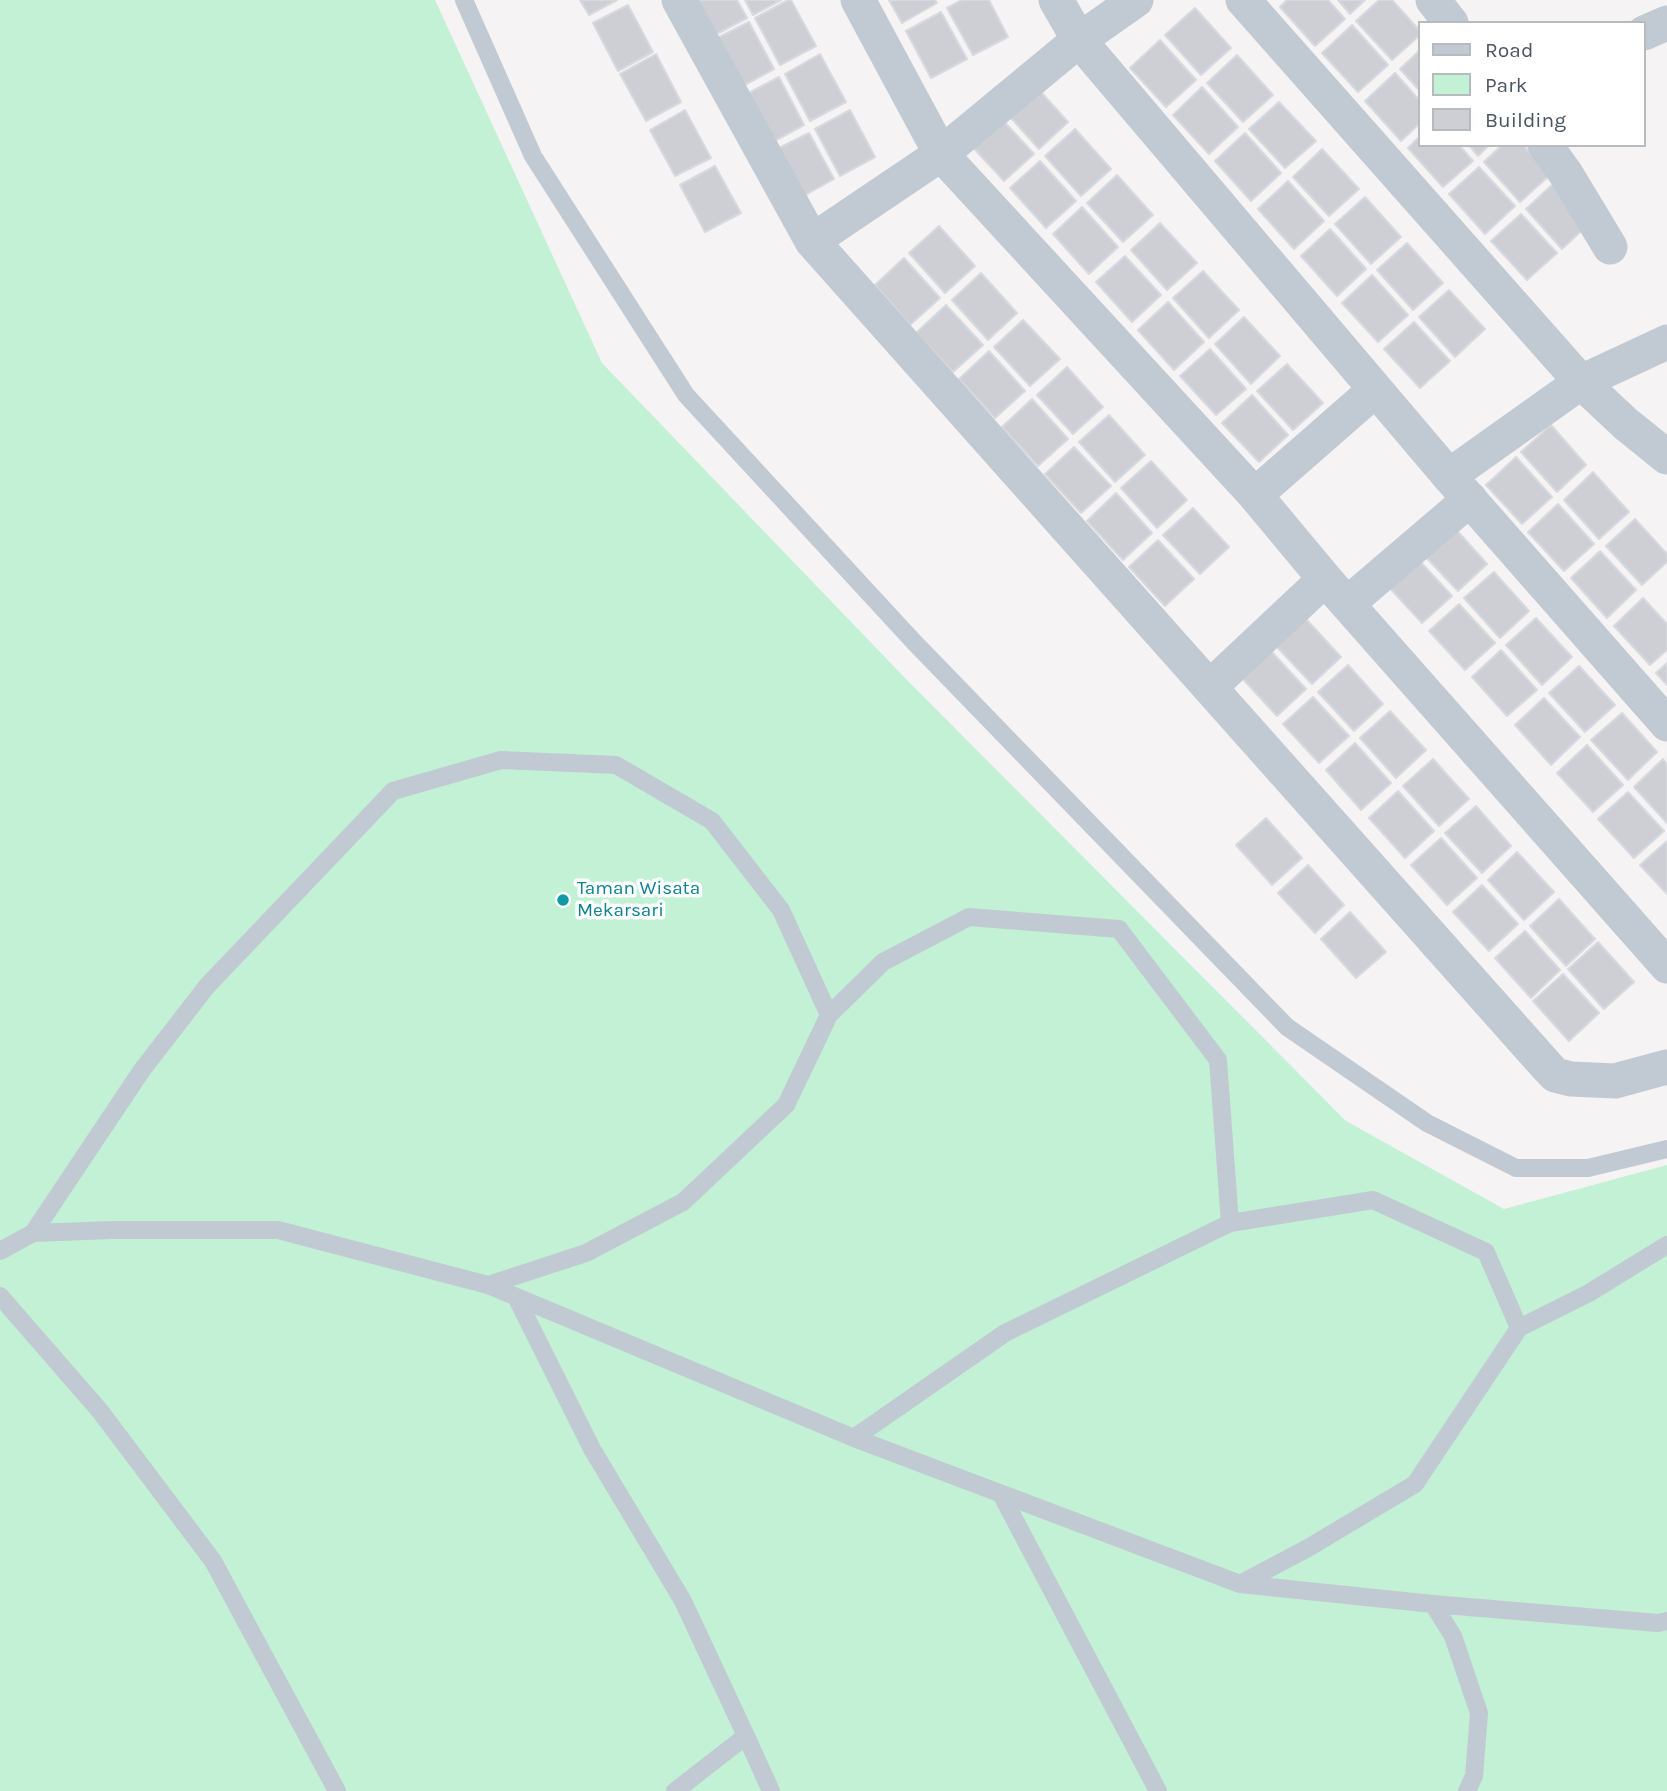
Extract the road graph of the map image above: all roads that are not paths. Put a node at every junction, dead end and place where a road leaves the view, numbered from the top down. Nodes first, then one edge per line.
1 (464, 0) edge
2 (679, 0) edge
3 (858, 0) edge
4 (1056, 0) edge
5 (1136, 0) edge
6 (1243, 0) edge
7 (1433, 0) edge
8 (1449, 21) edge
9 (1667, 23) edge
10 (1646, 32) edge
11 (1079, 40) junction
12 (1546, 147) edge
13 (942, 154) junction
14 (812, 241) junction
15 (1610, 247) dead end
16 (1667, 342) edge
17 (1581, 382) junction
18 (1375, 390) junction
19 (1667, 457) edge
20 (1459, 488) junction
21 (1255, 495) junction
22 (1336, 592) junction
23 (1210, 687) junction
24 (1667, 724) edge
25 (1667, 966) edge
26 (829, 1015) junction
27 (1667, 1066) edge
28 (1667, 1149) edge
29 (1230, 1223) junction
30 (33, 1233) junction
31 (1667, 1245) edge
32 (0, 1251) edge
33 (488, 1285) junction
34 (0, 1296) edge
35 (516, 1297) junction
36 (1519, 1328) junction
37 (854, 1438) junction
38 (1001, 1494) junction
39 (1240, 1584) junction
40 (1433, 1604) junction
41 (1667, 1621) edge
42 (746, 1736) junction
43 (337, 1791) edge
44 (675, 1791) edge
45 (771, 1791) edge
46 (1158, 1791) edge
47 (1467, 1791) edge

1 - 28 lane
2 - 14 street
3 - 13 street
4 - 11 street
5 - 11 street
6 - 17 street
7 - 8 street
9 - 10 street
11 - 13 street
11 - 18 street
12 - 15 street
13 - 14 street
13 - 21 street
14 - 23 street
16 - 17 street
17 - 19 street
17 - 20 street
18 - 20 street
18 - 21 street
20 - 22 street
20 - 24 street
21 - 22 street
22 - 23 street
22 - 25 street
23 - 27 street
26 - 29 lane
26 - 30 lane
26 - 33 lane
29 - 36 lane
29 - 37 lane
30 - 32 lane
30 - 33 lane
31 - 36 lane
33 - 35 lane
34 - 43 lane
35 - 37 lane
35 - 42 lane
36 - 39 lane
37 - 38 lane
38 - 39 lane
38 - 46 lane
39 - 40 lane
40 - 41 lane
40 - 47 lane
42 - 44 lane
42 - 45 lane

